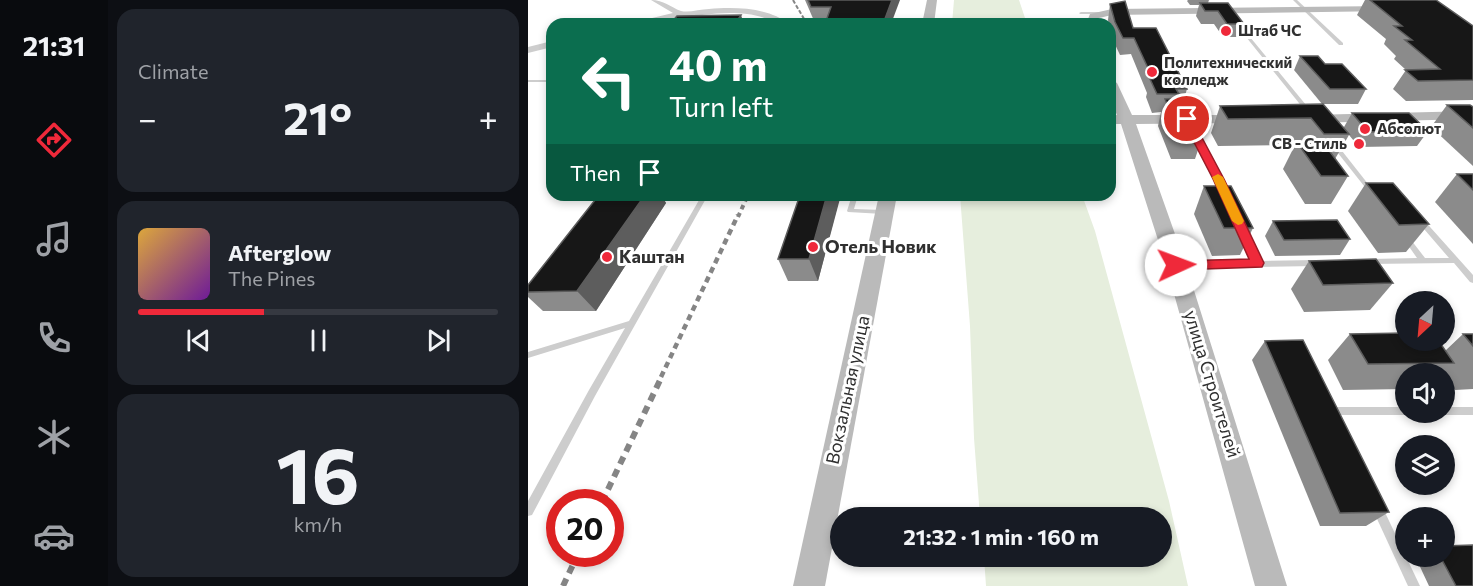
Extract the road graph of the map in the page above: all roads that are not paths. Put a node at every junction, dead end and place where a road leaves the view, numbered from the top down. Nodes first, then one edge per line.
1 (655, 0) edge
2 (932, 0) edge
3 (1295, 0) edge
4 (1224, 8) junction
5 (1305, 9) junction
6 (1399, 9) edge
7 (1081, 13) dead end
8 (681, 14) junction
9 (661, 18) edge
10 (766, 18) edge
11 (929, 18) edge
12 (1088, 18) edge
13 (1091, 18) edge
14 (1341, 44) dead end
15 (546, 46) edge
16 (528, 50) edge
17 (528, 81) edge
18 (546, 81) edge
19 (1473, 115) edge
20 (1187, 119) junction
21 (1257, 119) edge
22 (1292, 119) edge
23 (1119, 120) edge
24 (1318, 123) junction
25 (1329, 136) edge
26 (1377, 198) edge
27 (1228, 200) edge
28 (702, 201) edge
29 (853, 201) edge
30 (886, 203) edge
31 (1413, 212) edge
32 (1238, 221) edge
33 (1403, 234) edge
34 (1456, 260) junction
35 (1423, 261) junction
36 (1329, 262) edge
37 (1364, 262) edge
38 (1258, 263) junction
39 (1176, 265) junction
40 (1473, 280) edge
41 (632, 322) junction
42 (528, 355) edge
43 (1395, 411) edge
44 (1455, 411) edge
45 (1473, 411) edge
46 (1336, 422) edge
47 (1370, 494) edge
48 (528, 511) edge
49 (809, 586) edge
50 (1272, 586) edge
51 (1414, 586) edge

1 - 8 street
2 - 11 street
3 - 5 lane
4 - 5 street
4 - 13 street
4 - 24 lane
5 - 6 street
5 - 14 lane
7 - 12 lane
8 - 9 street
8 - 10 street
15 - 16 street
17 - 18 lane
19 - 24 street
20 - 21 street
20 - 23 street
20 - 27 lane
22 - 24 street
23 - 39 street, улица Строителей
25 - 26 lane
28 - 41 lane
29 - 30 lane
30 - 49 street, Вокзальная улица
31 - 34 lane
32 - 38 lane
33 - 35 lane
34 - 35 lane
34 - 40 lane
35 - 37 lane
36 - 38 lane
38 - 39 lane
39 - 50 street, улица Строителей
41 - 42 lane
41 - 48 lane
43 - 46 lane
44 - 45 lane
47 - 51 lane

